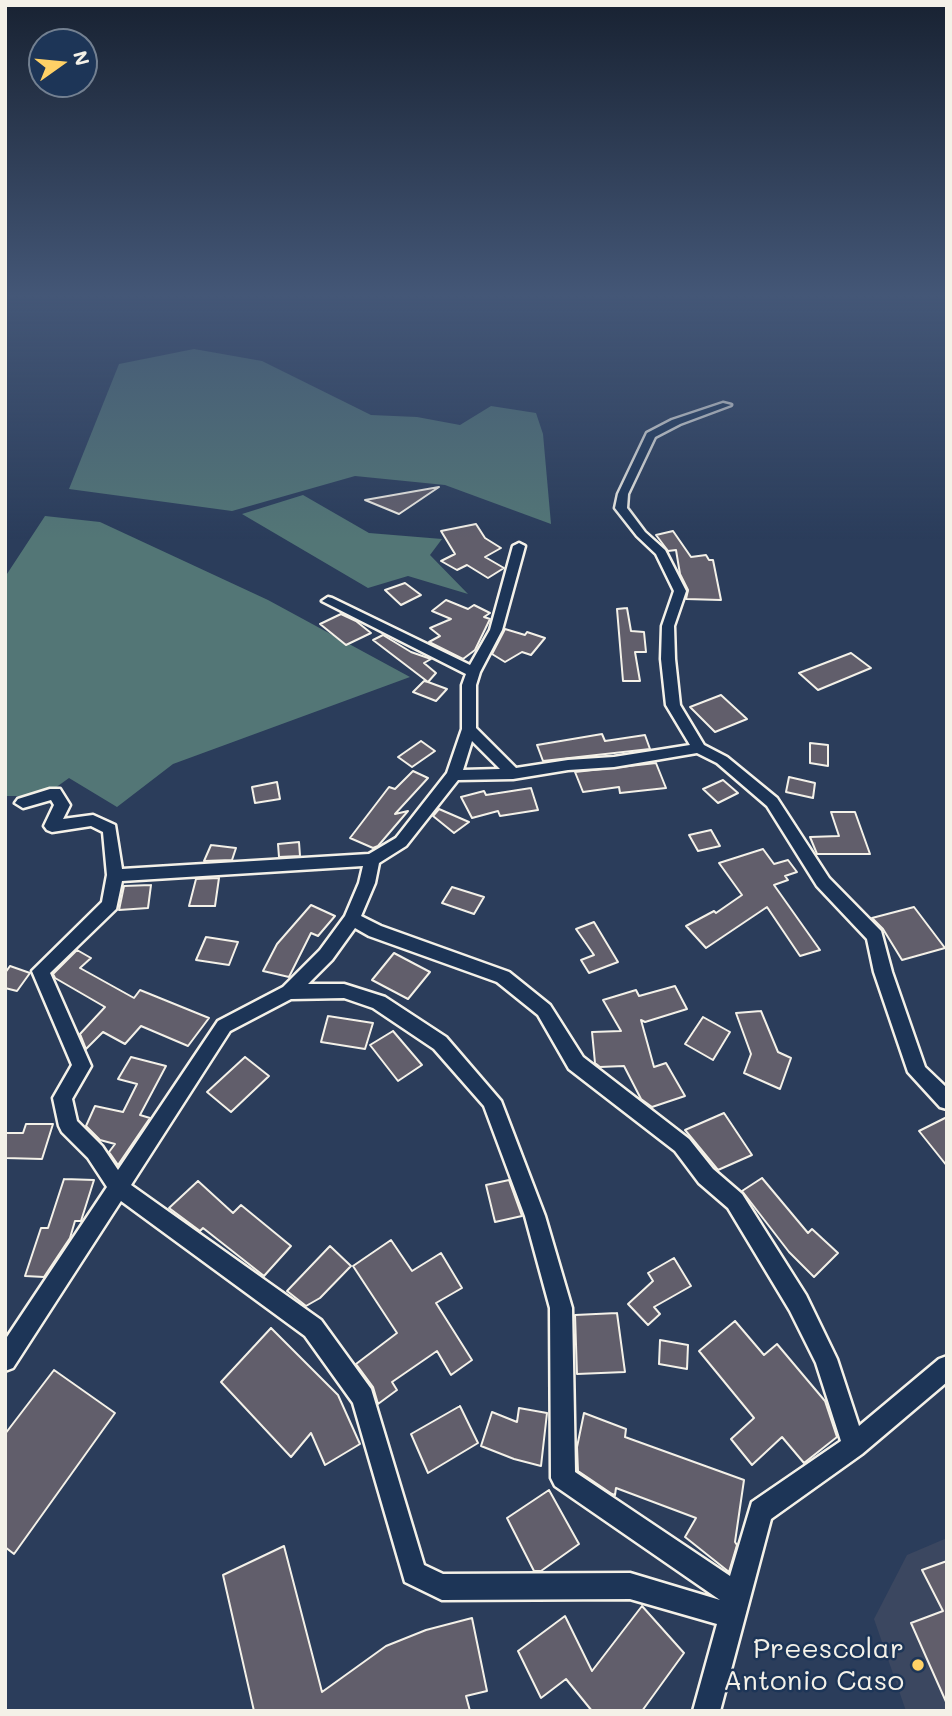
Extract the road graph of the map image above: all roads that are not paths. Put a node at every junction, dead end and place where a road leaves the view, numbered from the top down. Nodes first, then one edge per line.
1 (726, 405) dead end
2 (519, 546) dead end
3 (328, 601) dead end
4 (473, 672) junction
5 (469, 729) junction
6 (699, 748) junction
7 (513, 774) junction
8 (454, 775) junction
9 (23, 803) dead end
10 (372, 860) junction
11 (114, 875) junction
12 (352, 919) junction
13 (289, 992) junction
14 (947, 1101) edge
15 (119, 1188) junction
16 (5, 1360) edge
17 (947, 1367) edge
18 (854, 1446) junction
19 (735, 1606) junction
20 (706, 1711) edge

1 - 6 street
2 - 4 street
3 - 4 street
4 - 5 street
5 - 7 street
5 - 8 street
6 - 7 street
6 - 14 street
7 - 8 street
8 - 10 street
9 - 11 street
10 - 11 street
10 - 12 street
11 - 15 street
12 - 13 street
12 - 18 street
13 - 15 street
13 - 19 street
15 - 16 street
15 - 19 street
17 - 18 street
18 - 19 street
19 - 20 street

